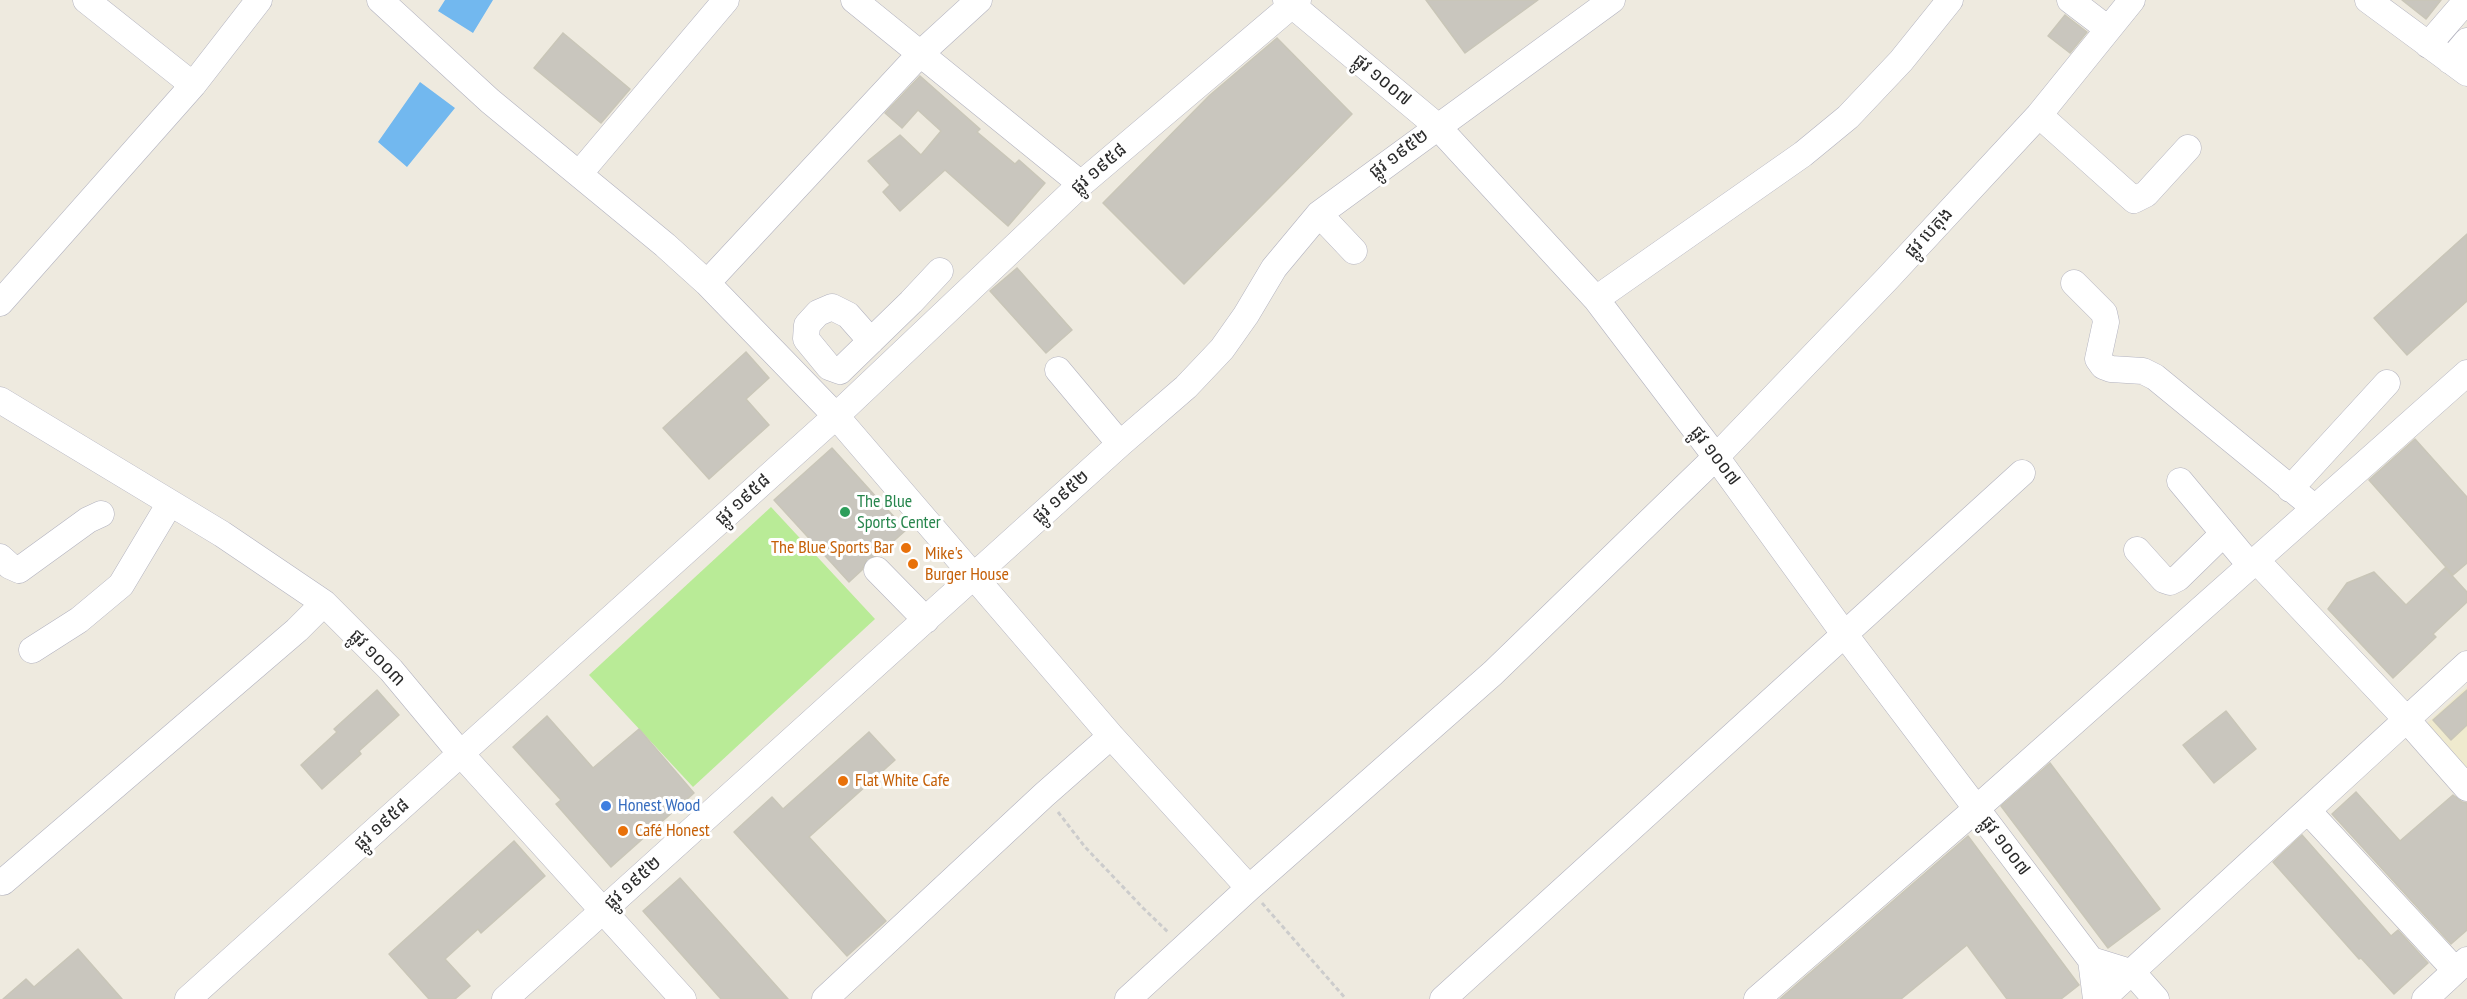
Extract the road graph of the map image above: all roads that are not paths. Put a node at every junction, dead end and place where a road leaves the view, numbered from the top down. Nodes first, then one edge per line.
1 (86, 0) edge
2 (259, 0) edge
3 (380, 0) edge
4 (726, 0) edge
5 (854, 0) edge
6 (979, 0) edge
7 (1612, 0) edge
8 (1950, 0) edge
9 (2070, 0) edge
10 (2132, 0) edge
11 (2368, 0) edge
12 (2467, 0) edge
13 (1292, 2) edge
14 (2108, 30) junction
15 (2467, 41) edge
16 (2428, 45) junction
17 (920, 54) junction
18 (2459, 67) edge
19 (193, 85) junction
20 (2039, 115) junction
21 (1437, 126) junction
22 (2188, 148) dead end
23 (579, 174) junction
24 (1081, 184) junction
25 (1319, 214) junction
26 (1354, 251) dead end
27 (940, 271) dead end
28 (707, 283) junction
29 (2074, 284) dead end
30 (1596, 299) junction
31 (911, 302) junction
32 (0, 303) edge
33 (933, 324) junction
34 (871, 341) dead end
35 (1058, 370) dead end
36 (2467, 373) edge
37 (2387, 383) dead end
38 (0, 400) edge
39 (836, 416) junction
40 (1120, 444) junction
41 (1716, 457) junction
42 (2022, 474) dead end
43 (2180, 481) dead end
44 (2290, 489) junction
45 (170, 503) junction
46 (2315, 508) junction
47 (101, 514) dead end
48 (2223, 534) junction
49 (2137, 550) dead end
50 (0, 557) edge
51 (2253, 563) junction
52 (877, 570) dead end
53 (974, 576) junction
54 (324, 603) junction
55 (926, 620) junction
56 (1845, 635) junction
57 (32, 650) dead end
58 (2467, 664) edge
59 (2407, 720) junction
60 (1111, 735) junction
61 (461, 754) junction
62 (2467, 788) edge
63 (1976, 809) junction
64 (2308, 811) junction
65 (3, 882) dead end
66 (1250, 888) junction
67 (602, 910) junction
68 (2091, 960) junction
69 (2461, 965) edge
70 (2133, 973) junction
71 (1763, 997) edge
72 (188, 999) edge
73 (505, 999) edge
74 (683, 999) edge
75 (825, 999) edge
76 (1128, 999) edge
77 (1443, 999) edge
78 (2096, 999) edge
79 (2102, 999) edge
80 (2156, 999) edge
81 (2425, 999) edge

1 - 19 street
2 - 19 street
3 - 23 street
4 - 23 street
5 - 17 street
6 - 17 street
7 - 21 street, ផ្លូវ ១៩៥២
8 - 30 street
9 - 14 street
10 - 14 street, ផ្លូវ បេតុង
11 - 16 street
12 - 16 street
13 - 21 street, ផ្លូវ ១០០៧
13 - 24 street, ផ្លូវ ១៩៥៨
14 - 20 street, ផ្លូវ បេតុង
15 - 18 street
16 - 18 street
17 - 24 street
17 - 28 street
19 - 32 street
20 - 22 street
20 - 41 street, ផ្លូវ បេតុង
21 - 25 street, ផ្លូវ ១៩៥២
21 - 30 street, ផ្លូវ ១០០៧
23 - 28 street
24 - 33 street, ផ្លូវ ១៩៥៨
25 - 26 street
25 - 40 street, ផ្លូវ ១៩៥២
27 - 31 street
28 - 39 street
29 - 44 street
30 - 41 street, ផ្លូវ ១០០៧
31 - 33 street
31 - 34 street
33 - 39 street, ផ្លូវ ១៩៥៨
35 - 40 street
36 - 46 street
37 - 44 street
38 - 45 street, ផ្លូវ ១០០៣
39 - 53 street
39 - 61 street, ផ្លូវ ១៩៥៨
40 - 53 street, ផ្លូវ ១៩៥២
41 - 56 street, ផ្លូវ ១០០៧
41 - 66 street, ផ្លូវ បេតុង
42 - 56 street
43 - 48 street
44 - 46 street
45 - 54 street, ផ្លូវ ១០០៣
45 - 57 street
46 - 51 street
47 - 50 street
48 - 49 street
48 - 51 street
51 - 59 street
51 - 63 street
52 - 55 street
53 - 55 street, ផ្លូវ ១៩៥២
53 - 60 street
54 - 61 street, ផ្លូវ ១០០៣
54 - 65 street
55 - 67 street, ផ្លូវ ១៩៥២
56 - 63 street, ផ្លូវ ១០០៧
56 - 77 street
58 - 59 street
59 - 62 street
59 - 64 street
60 - 66 street
60 - 75 street
61 - 67 street, ផ្លូវ ១០០៣
61 - 72 street, ផ្លូវ ១៩៥៨
63 - 68 street, ផ្លូវ ១០០៧
63 - 71 street
64 - 69 street
64 - 70 street
66 - 76 street, ផ្លូវ បេតុង
67 - 73 street, ផ្លូវ ១៩៥២
67 - 74 street, ផ្លូវ ១០០៣
68 - 70 street
68 - 78 street, ផ្លូវ ១០០៧
69 - 81 street
70 - 79 street
70 - 80 street

